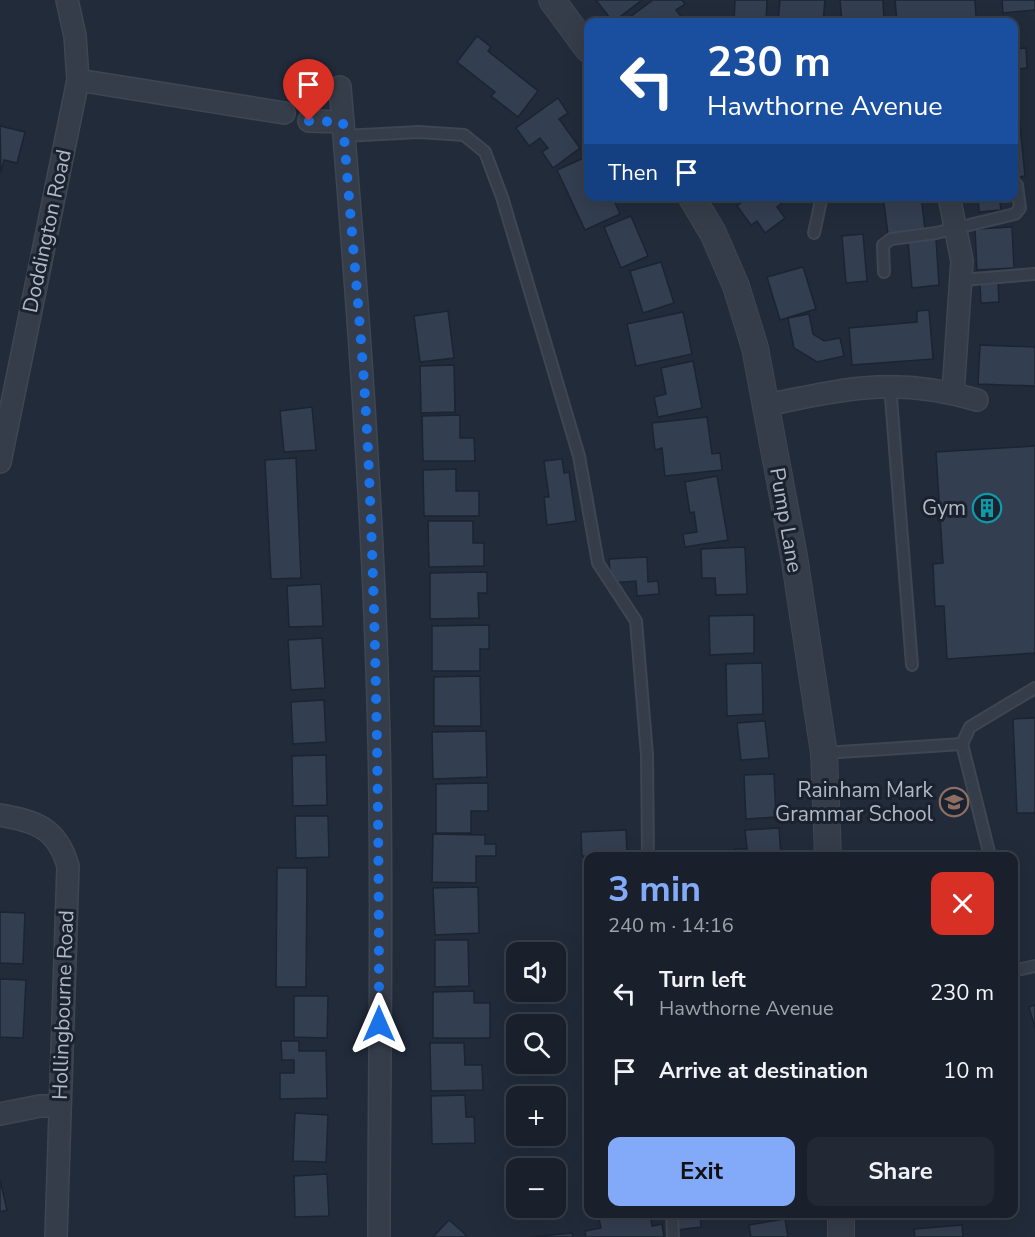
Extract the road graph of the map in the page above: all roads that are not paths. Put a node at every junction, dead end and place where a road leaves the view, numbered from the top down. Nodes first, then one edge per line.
1 (67, 0) edge
2 (552, 0) edge
3 (584, 44) edge
4 (78, 80) junction
5 (340, 87) dead end
6 (284, 113) dead end
7 (309, 121) dead end
8 (343, 129) junction
9 (1018, 193) edge
10 (694, 201) edge
11 (821, 201) edge
12 (950, 201) edge
13 (955, 227) junction
14 (814, 233) dead end
15 (884, 272) dead end
16 (1035, 274) edge
17 (962, 280) junction
18 (890, 385) junction
19 (953, 393) junction
20 (977, 400) dead end
21 (766, 405) junction
22 (0, 462) edge
23 (912, 665) dead end
24 (1035, 688) edge
25 (962, 744) junction
26 (824, 753) junction
27 (0, 815) edge
28 (648, 852) edge
29 (828, 852) edge
30 (989, 852) edge
31 (1035, 966) edge
32 (1018, 970) edge
33 (58, 1106) junction
34 (0, 1114) edge
35 (672, 1218) edge
36 (840, 1218) edge
37 (56, 1237) edge
38 (379, 1237) edge
39 (673, 1237) edge
40 (841, 1237) edge

1 - 4 street, Doddington Road
2 - 3 street
4 - 6 street
4 - 22 street, Doddington Road
5 - 8 street
7 - 8 street
8 - 28 lane
8 - 38 street
9 - 13 lane
10 - 21 street, Pump Lane
11 - 14 lane
12 - 13 street
13 - 15 lane
13 - 17 street
16 - 17 lane
17 - 19 street
18 - 19 street
18 - 21 street
18 - 23 lane
19 - 20 street
21 - 26 street, Pump Lane
24 - 25 lane
25 - 26 lane
25 - 30 lane
26 - 29 street, Pump Lane
27 - 33 street, Hollingbourne Road
31 - 32 lane
33 - 34 street
33 - 37 street, Hollingbourne Road
35 - 39 lane
36 - 40 street

